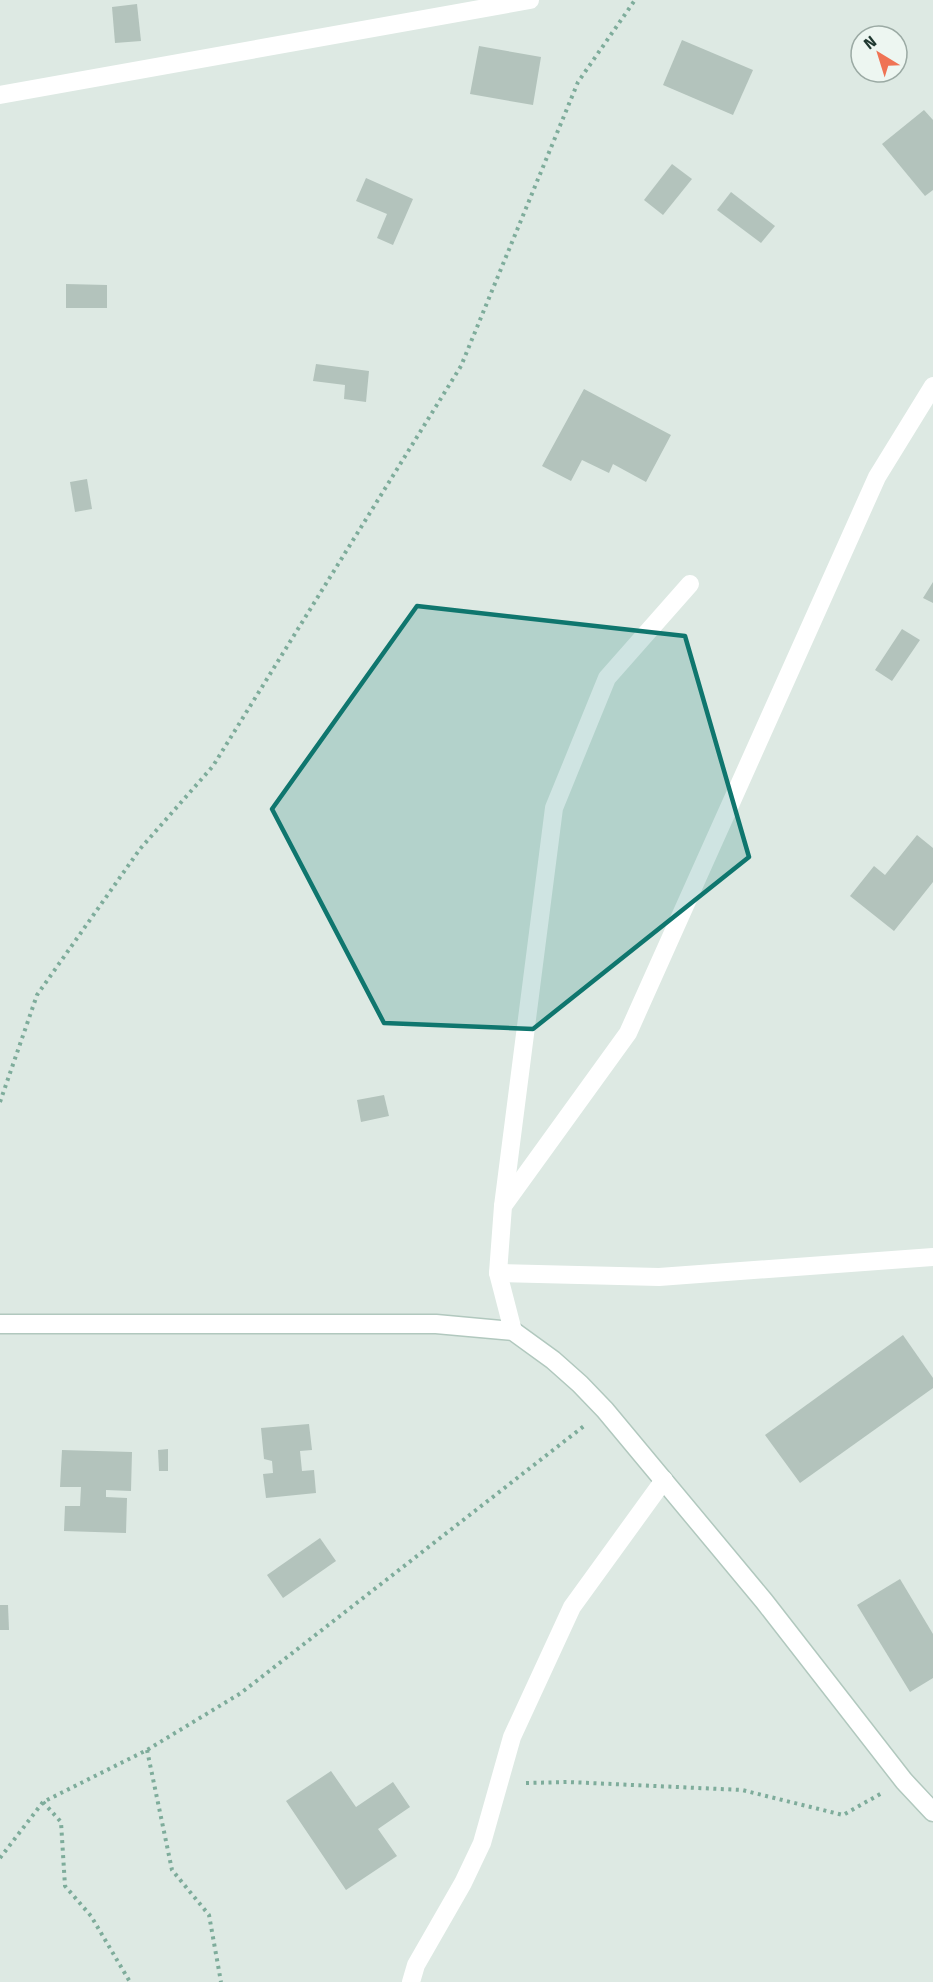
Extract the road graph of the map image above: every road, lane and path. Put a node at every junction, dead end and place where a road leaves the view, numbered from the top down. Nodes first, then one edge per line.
1 (530, 0) edge
2 (635, 0) edge
3 (0, 95) edge
4 (933, 386) edge
5 (690, 584) dead end
6 (0, 1102) edge
7 (503, 1206) junction
8 (933, 1257) edge
9 (498, 1273) junction
10 (0, 1324) edge
11 (513, 1331) junction
12 (605, 1410) junction
13 (664, 1480) junction
14 (147, 1750) junction
15 (904, 1781) junction
16 (500, 1783) junction
17 (43, 1802) junction
18 (933, 1812) edge
19 (0, 1858) edge
20 (130, 1982) edge
21 (221, 1982) edge
22 (411, 1982) edge

1 - 3 street
2 - 6 path
4 - 7 street
5 - 7 street
7 - 9 street
8 - 9 street
9 - 11 street
10 - 11 street
11 - 12 street
12 - 13 street
12 - 14 path
13 - 15 street
13 - 16 street
14 - 17 path
14 - 21 path
15 - 16 path
15 - 18 street
16 - 22 street
17 - 19 path
17 - 20 path

